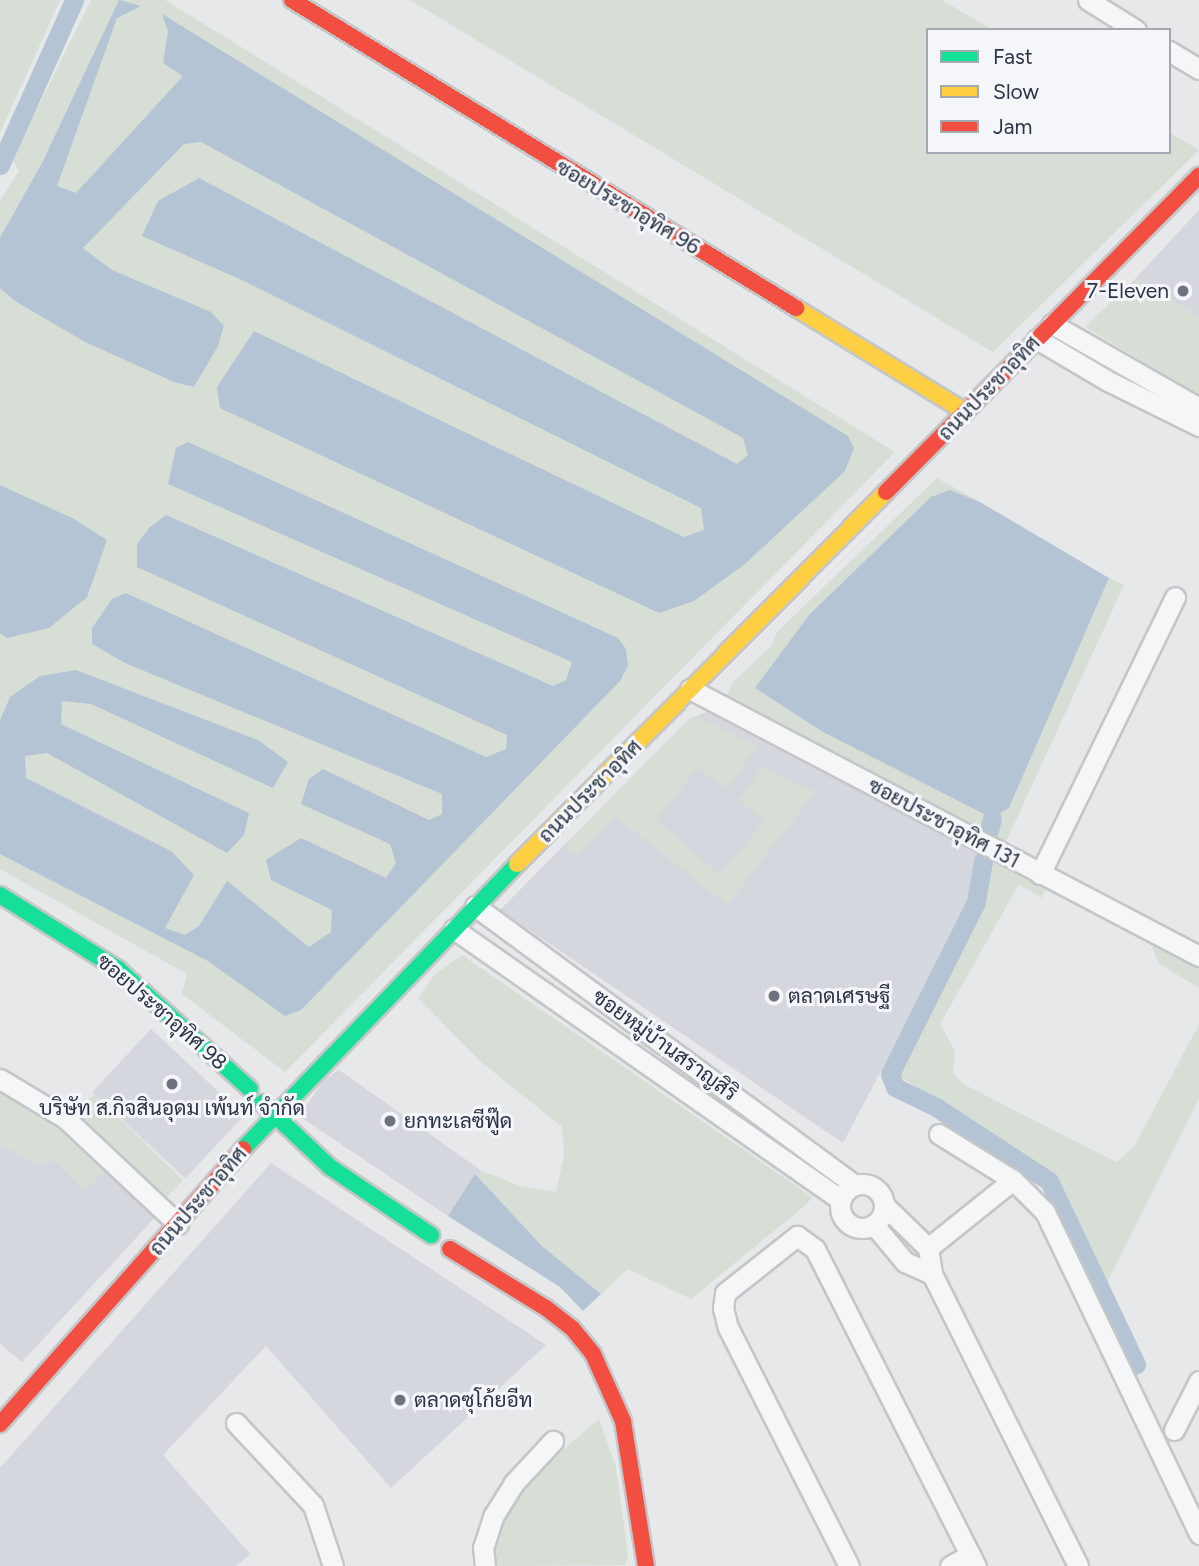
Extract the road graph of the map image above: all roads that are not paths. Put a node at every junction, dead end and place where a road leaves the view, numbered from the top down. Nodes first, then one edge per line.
1 (292, 0) edge
2 (1088, 0) edge
3 (1133, 28) edge
4 (1171, 52) edge
5 (1199, 69) edge
6 (1199, 176) edge
7 (1052, 324) junction
8 (1037, 339) junction
9 (1199, 408) edge
10 (966, 412) junction
11 (1199, 426) edge
12 (1175, 597) dead end
13 (690, 689) junction
14 (1040, 874) junction
15 (0, 895) edge
16 (475, 906) junction
17 (454, 929) junction
18 (1199, 956) edge
19 (0, 1079) edge
20 (250, 1089) dead end
21 (262, 1103) dead end
22 (275, 1115) junction
23 (939, 1134) dead end
24 (1013, 1180) junction
25 (855, 1185) junction
26 (840, 1199) junction
27 (885, 1206) junction
28 (178, 1224) junction
29 (874, 1225) junction
30 (432, 1236) dead end
31 (928, 1248) junction
32 (450, 1249) dead end
33 (932, 1274) junction
34 (1199, 1381) edge
35 (236, 1423) dead end
36 (0, 1424) edge
37 (1174, 1430) dead end
38 (553, 1441) dead end
39 (1199, 1534) edge
40 (973, 1561) edge
41 (332, 1566) edge
42 (485, 1566) edge
43 (646, 1566) edge
44 (849, 1566) edge
45 (950, 1566) edge
46 (1078, 1566) edge

1 - 10 main road, ซอยประชาอุทิศ 96
2 - 3 street
4 - 5 street
6 - 7 main road, ถนนประชาอุทิศ
7 - 8 main road, ถนนประชาอุทิศ
7 - 9 street
8 - 10 main road, ถนนประชาอุทิศ
8 - 11 street
10 - 13 main road, ถนนประชาอุทิศ
12 - 14 street
13 - 14 street, ซอยประชาอุทิศ 131
13 - 16 main road, ถนนประชาอุทิศ
14 - 18 street, ซอยประชาอุทิศ 131
15 - 20 main road, ซอยประชาอุทิศ 98
16 - 17 main road, ถนนประชาอุทิศ
16 - 25 street, ซอยหมู่บ้านสราญสิริ
17 - 22 main road, ถนนประชาอุทิศ
17 - 26 street, ซอยหมู่บ้านสราญสิริ
19 - 28 street
21 - 22 main road
22 - 28 main road, ถนนประชาอุทิศ
22 - 30 main road
23 - 24 street
24 - 31 street
24 - 39 street
25 - 26 street
25 - 27 street, ซอยหมู่บ้านสราญสิริ
26 - 29 street, ซอยหมู่บ้านสราญสิริ
27 - 29 street
27 - 31 street, ซอยหมู่บ้านสราญสิริ
28 - 36 main road, ถนนประชาอุทิศ
29 - 33 street
31 - 33 street
32 - 43 main road
33 - 46 street
34 - 37 street
35 - 41 street
38 - 42 street
40 - 44 street
40 - 45 street

